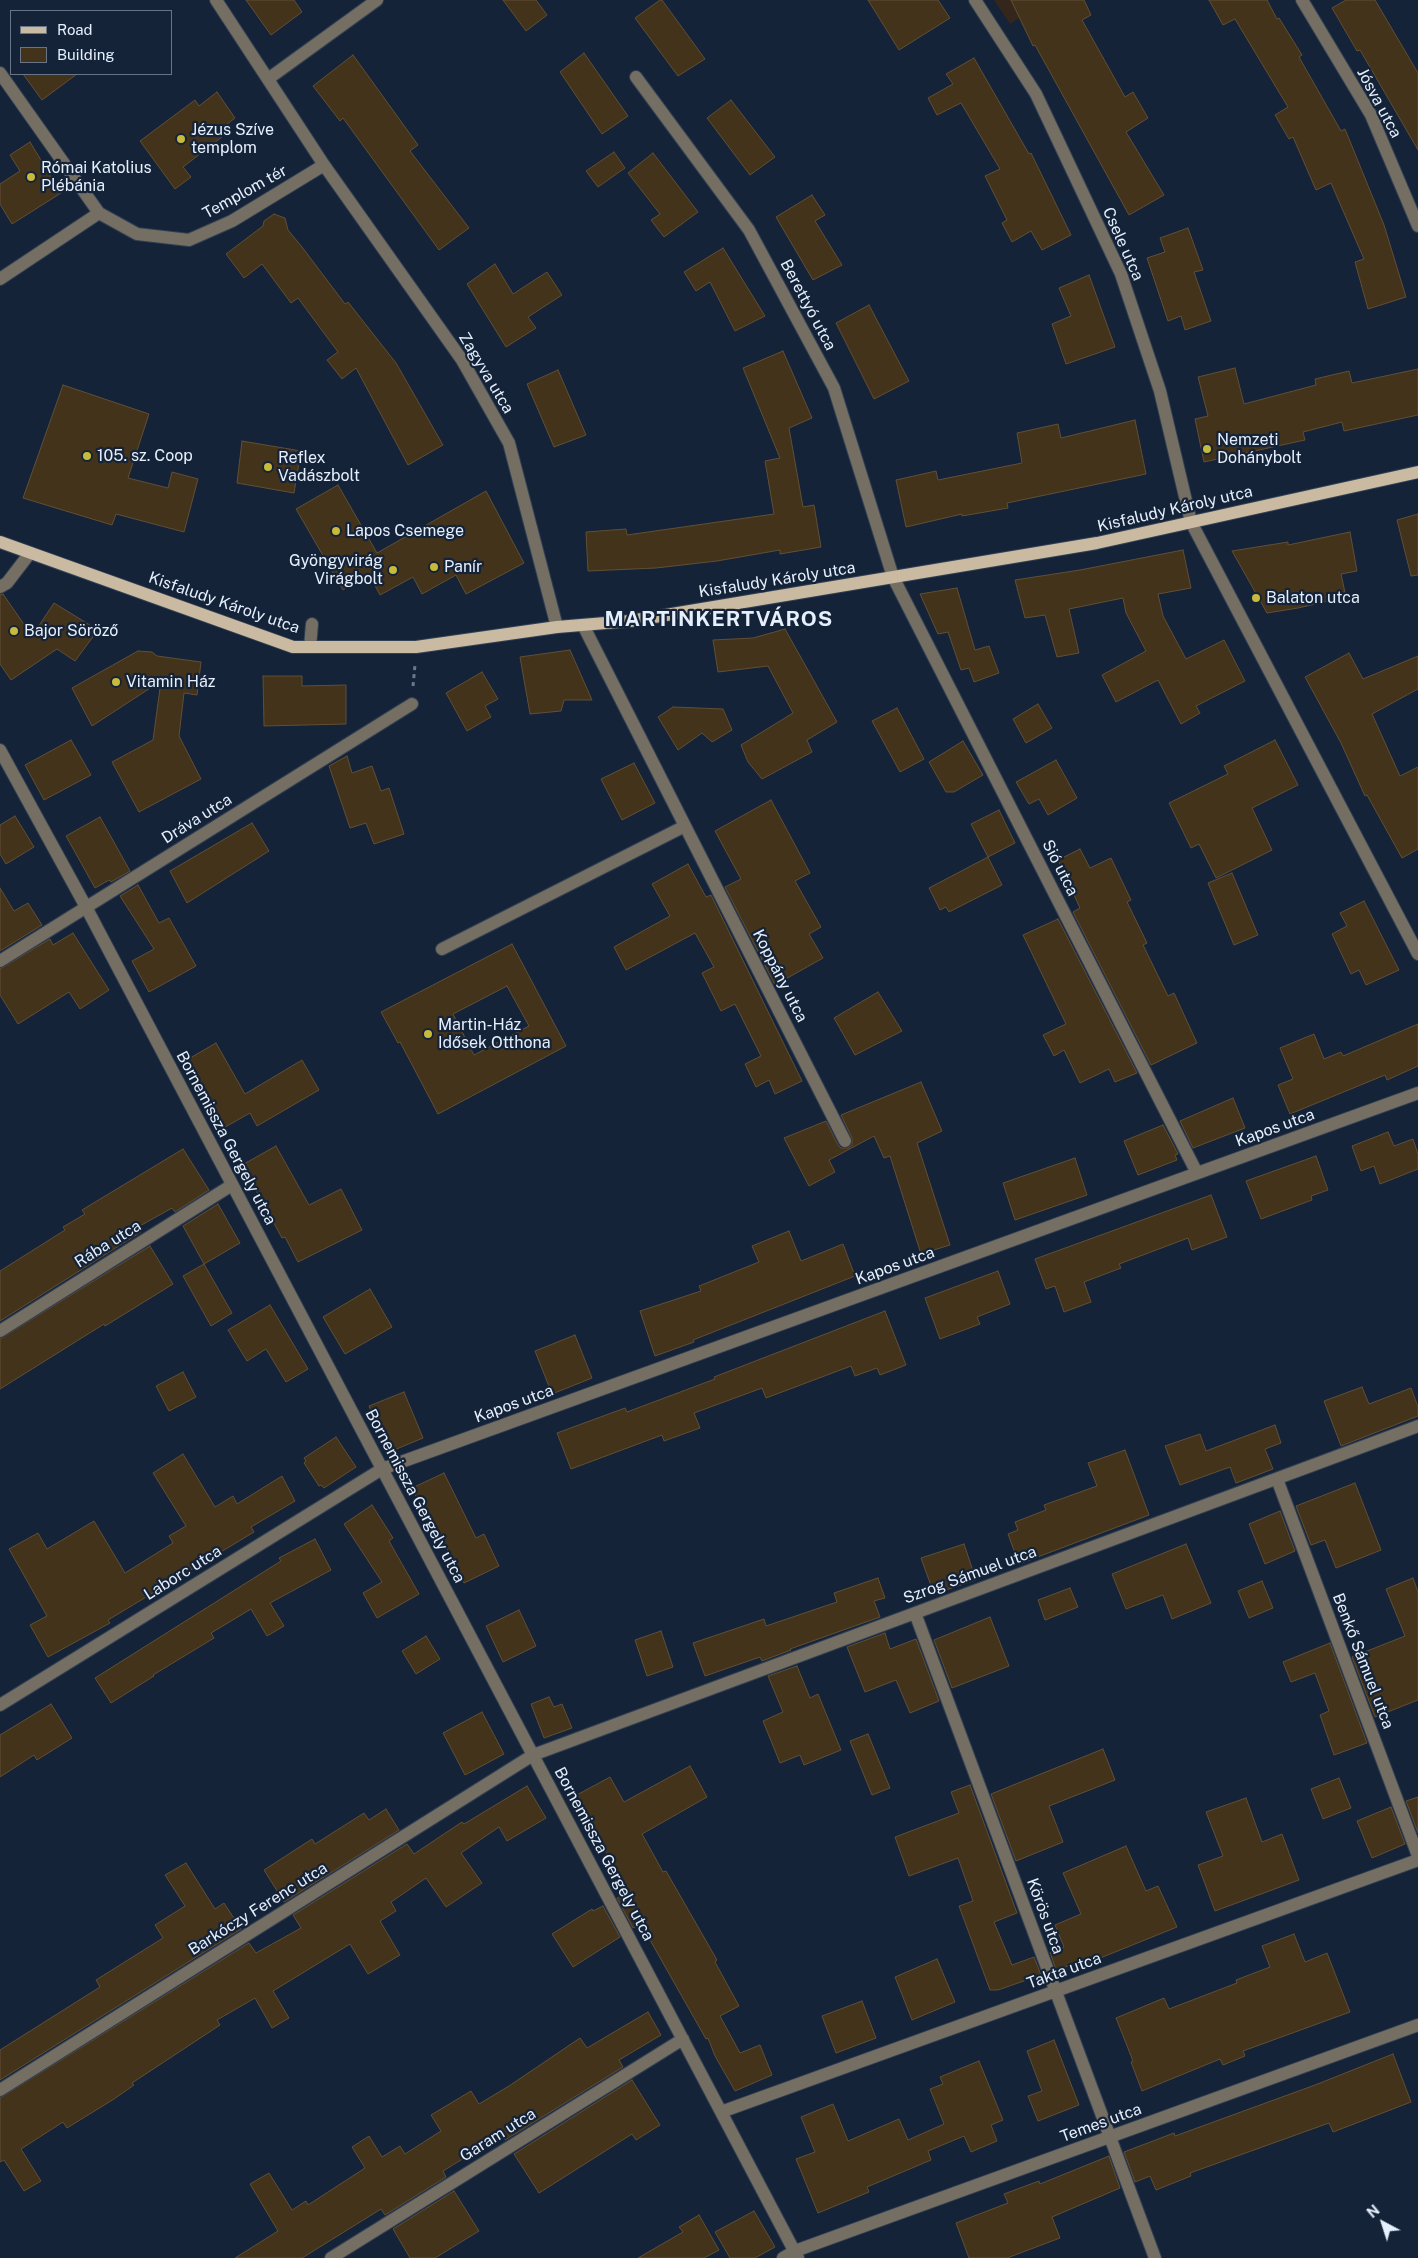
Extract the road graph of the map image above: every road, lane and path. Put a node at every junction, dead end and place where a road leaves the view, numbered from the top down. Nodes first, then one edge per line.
1 (216, 0) edge
2 (377, 0) edge
3 (975, 0) edge
4 (1302, 0) edge
5 (0, 73) edge
6 (636, 77) dead end
7 (268, 79) junction
8 (324, 165) junction
9 (100, 213) junction
10 (1418, 226) edge
11 (0, 279) edge
12 (1418, 472) edge
13 (1192, 522) junction
14 (0, 542) edge
15 (30, 553) junction
16 (893, 577) junction
17 (0, 588) edge
18 (312, 624) dead end
19 (583, 625) junction
20 (557, 627) junction
21 (310, 647) junction
22 (416, 647) junction
23 (412, 704) joint
24 (0, 750) edge
25 (685, 826) junction
26 (86, 907) junction
27 (442, 949) dead end
28 (1418, 954) edge
29 (0, 961) edge
30 (1418, 1093) edge
31 (845, 1141) dead end
32 (1197, 1174) junction
33 (232, 1185) junction
34 (0, 1331) edge
35 (1418, 1426) edge
36 (382, 1469) junction
37 (1277, 1478) junction
38 (915, 1613) junction
39 (0, 1705) edge
40 (533, 1755) junction
41 (1418, 1856) edge
42 (1418, 1860) edge
43 (1056, 1991) junction
44 (1418, 2025) edge
45 (683, 2039) junction
46 (0, 2090) edge
47 (721, 2112) junction
48 (1110, 2137) junction
49 (796, 2254) edge
50 (331, 2258) edge
51 (783, 2258) edge
52 (1155, 2258) edge

1 - 7 street
2 - 7 street
3 - 13 street, Csele utca
4 - 10 street, Jósva utca
5 - 9 street, Templom tér
6 - 16 street, Berettyó utca
7 - 8 street
8 - 9 street, Templom tér
8 - 20 street, Zagyva utca
9 - 11 street
12 - 13 main road, Kisfaludy Károly utca
13 - 16 main road, Kisfaludy Károly utca
13 - 28 street
14 - 15 main road, Kisfaludy Károly utca
15 - 17 street
15 - 21 main road, Kisfaludy Károly utca
16 - 19 main road, Kisfaludy Károly utca
16 - 32 street, Sió utca
18 - 21 street
19 - 20 main road, Kisfaludy Károly utca
19 - 25 street, Koppány utca
20 - 22 main road, Kisfaludy Károly utca
21 - 22 main road, Kisfaludy Károly utca
22 - 23 path
23 - 26 street, Dráva utca
24 - 26 street, Bornemissza Gergely utca
25 - 27 street
25 - 31 street, Koppány utca
26 - 29 street, Dráva utca
26 - 33 street, Bornemissza Gergely utca
30 - 32 street, Kapos utca
32 - 36 street, Kapos utca
33 - 34 street, Rába utca
33 - 36 street, Bornemissza Gergely utca
35 - 37 street, Szrog Sámuel utca
36 - 39 street, Laborc utca
36 - 40 street, Bornemissza Gergely utca
37 - 38 street, Szrog Sámuel utca
37 - 41 street, Benkő Sámuel utca
38 - 40 street, Szrog Sámuel utca
38 - 43 street, Körös utca
40 - 45 street, Bornemissza Gergely utca
40 - 46 street, Barkóczy Ferenc utca
42 - 43 street, Takta utca
43 - 47 street, Takta utca
43 - 48 street, Körös utca
44 - 48 street, Temes utca
45 - 47 street, Bornemissza Gergely utca
45 - 50 street, Garam utca
47 - 49 street, Bornemissza Gergely utca
48 - 49 street, Temes utca
48 - 52 street, Körös utca
49 - 51 street, Temes utca

